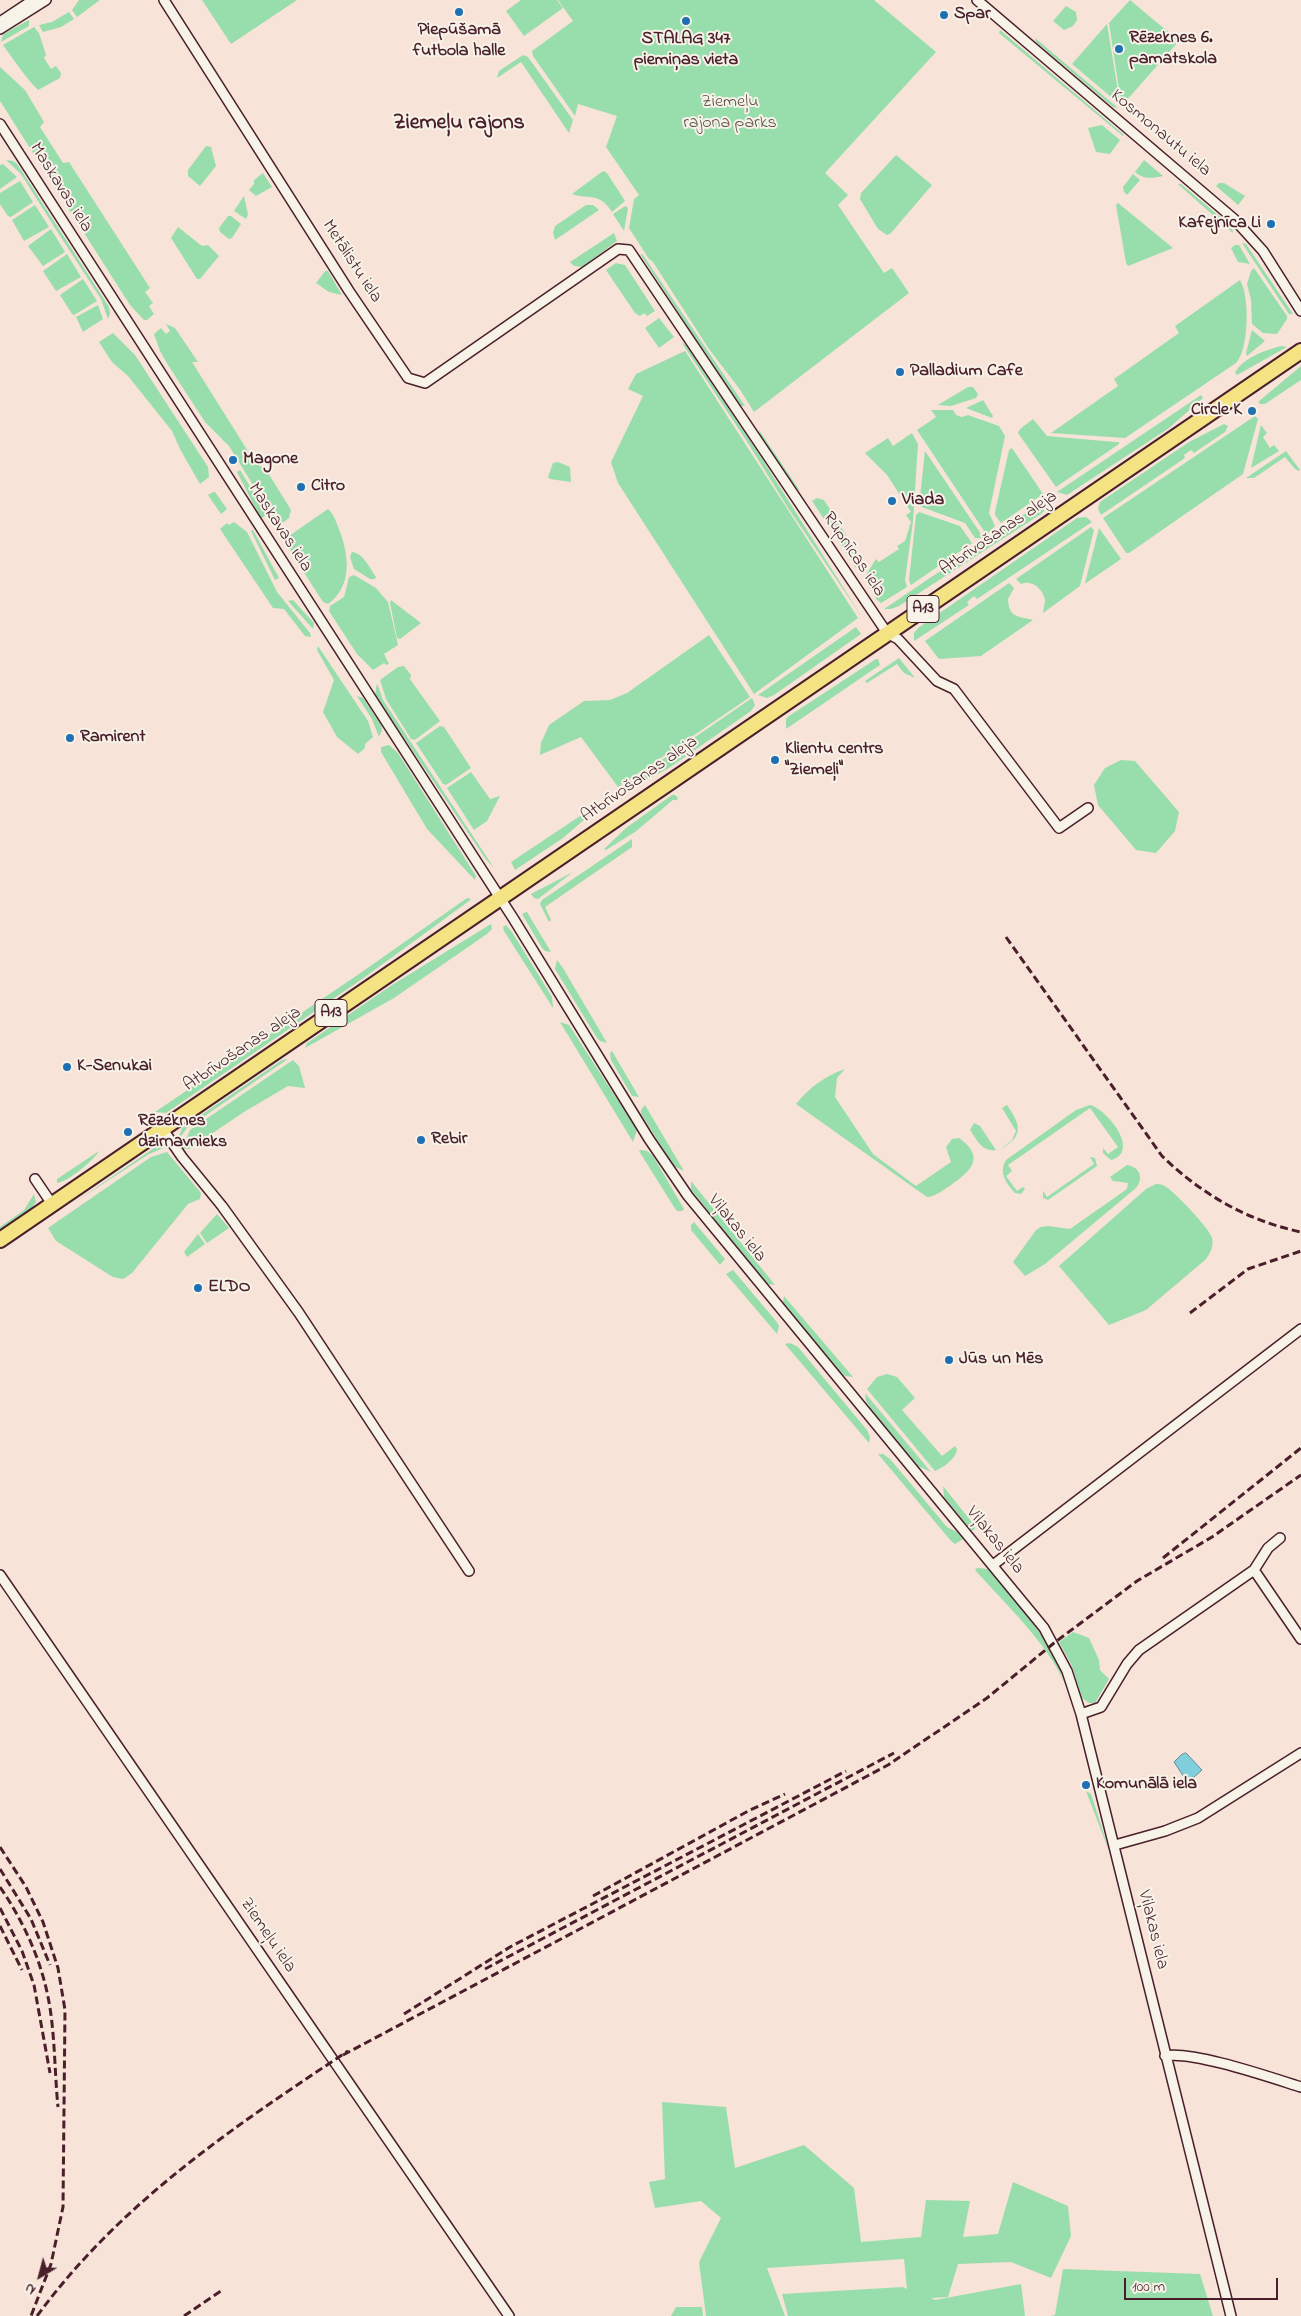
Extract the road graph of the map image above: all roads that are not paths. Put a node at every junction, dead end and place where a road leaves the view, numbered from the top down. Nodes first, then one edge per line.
1 (33, 0) edge
2 (46, 0) edge
3 (164, 0) edge
4 (977, 0) edge
5 (0, 22) edge
6 (0, 29) edge
7 (0, 124) edge
8 (625, 248) joint
9 (1301, 311) edge
10 (1301, 350) edge
11 (887, 633) junction
12 (1088, 808) dead end
13 (500, 898) junction
14 (162, 1128) junction
15 (35, 1179) dead end
16 (52, 1204) junction
17 (0, 1240) edge
18 (1301, 1329) edge
19 (1280, 1538) dead end
20 (993, 1565) junction
21 (1254, 1570) junction
22 (469, 1571) dead end
23 (0, 1575) edge
24 (1301, 1639) edge
25 (1081, 1714) junction
26 (1301, 1753) edge
27 (1115, 1844) junction
28 (1165, 2056) junction
29 (1301, 2087) edge
30 (509, 2316) edge
31 (1231, 2316) edge

1 - 5 street
2 - 6 street
3 - 8 street, Metālistu iela
4 - 9 street, Kosmonautu iela
7 - 13 street, Maskavas iela
8 - 11 street, Rūpnīcas iela
10 - 11 main road, Atbrīvošanas aleja / A13
11 - 12 street, Rūpnīcas iela
11 - 13 main road, Atbrīvošanas aleja / A13
13 - 14 main road, Atbrīvošanas aleja / A13
13 - 20 street, Viļakas iela
14 - 16 main road, Atbrīvošanas aleja / A13
14 - 22 street
15 - 16 street
16 - 17 main road, Atbrīvošanas aleja / A13
18 - 20 street
19 - 21 street
20 - 25 street, Viļakas iela
21 - 24 street
21 - 25 street
23 - 30 street, Ziemeļu iela
25 - 27 street, Viļakas iela
26 - 27 street
27 - 28 street, Viļakas iela
28 - 29 street
28 - 31 street, Viļakas iela

